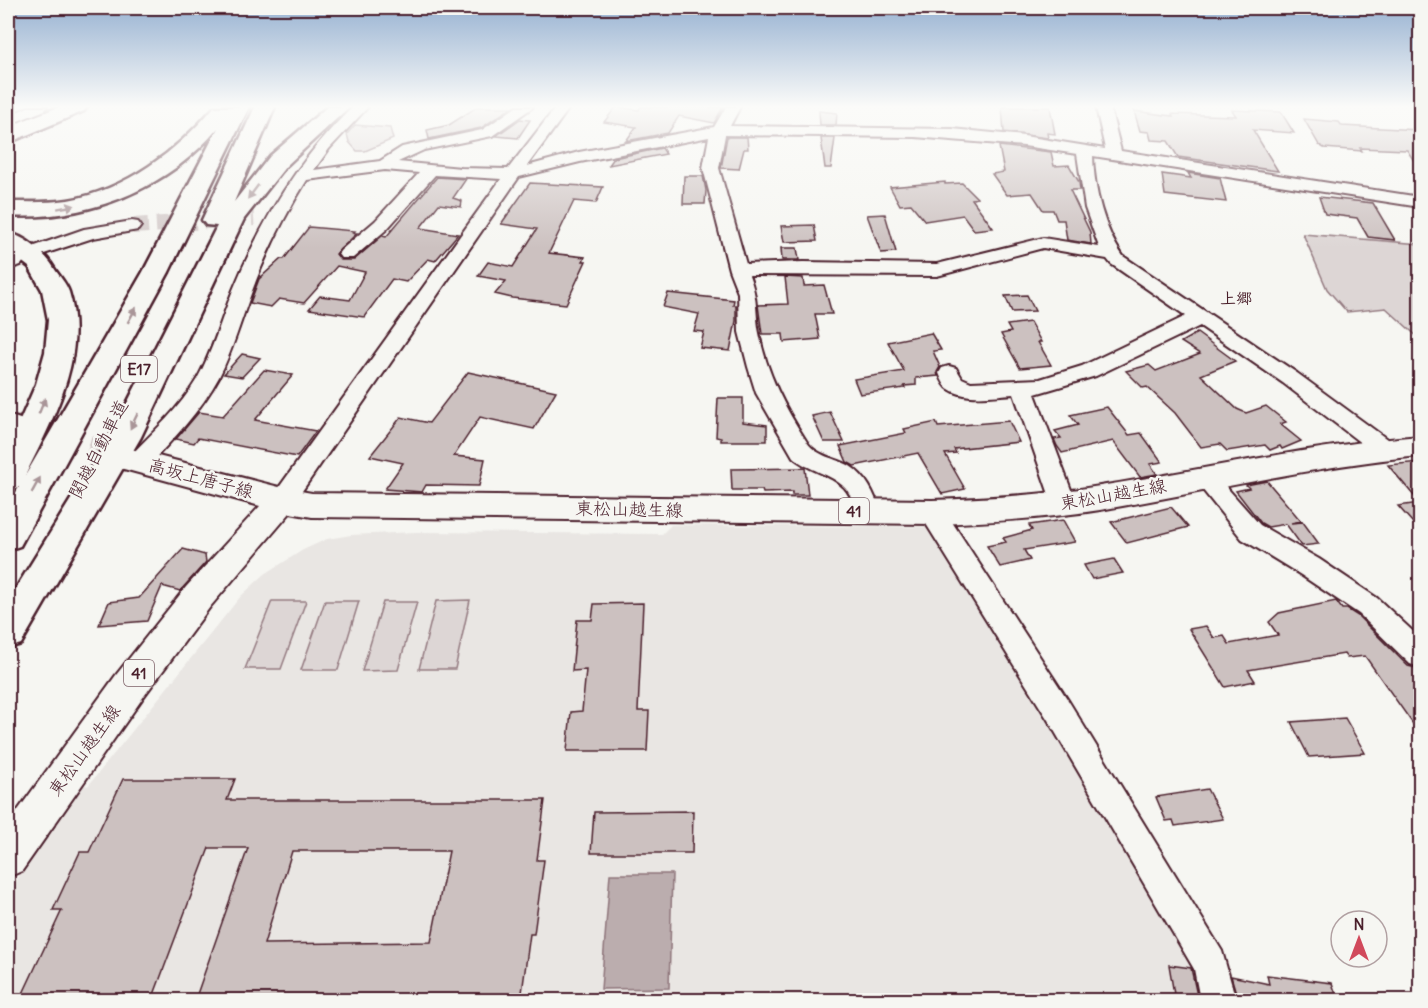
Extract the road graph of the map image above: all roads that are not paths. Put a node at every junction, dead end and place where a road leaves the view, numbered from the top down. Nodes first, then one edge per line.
1 (179, 154) edge
2 (215, 154) edge
3 (243, 154) edge
4 (286, 154) edge
5 (317, 154) edge
6 (399, 154) edge
7 (528, 154) edge
8 (596, 154) edge
9 (712, 154) edge
10 (1085, 154) edge
11 (1103, 154) edge
12 (1114, 156) joint
13 (385, 165) junction
14 (431, 170) junction
15 (513, 174) junction
16 (303, 176) junction
17 (1420, 202) edge
18 (8, 209) edge
19 (277, 217) junction
20 (254, 218) tunnel mouth
21 (132, 226) tunnel mouth
22 (40, 250) dead end
23 (347, 254) dead end
24 (1112, 254) junction
25 (10, 255) edge
26 (738, 270) junction
27 (1201, 317) junction
28 (949, 373) dead end
29 (1022, 387) junction
30 (1420, 446) edge
31 (1383, 448) junction
32 (129, 459) joint
33 (8, 478) edge
34 (1206, 479) junction
35 (283, 500) junction
36 (1064, 503) junction
37 (868, 511) junction
38 (932, 512) junction
39 (8, 536) edge
40 (8, 630) edge
41 (1420, 655) edge
42 (8, 856) edge
43 (1218, 1000) edge

18 -> 1 highway
39 -> 2 highway, 関越自動車道 / E17
3 - 40 highway, 関越自動車道 / E17
4 -> 40 highway
5 - 16 street
6 - 13 street
7 - 15 street
8 - 15 street
9 - 26 street
10 - 24 street
11 - 12 street
12 - 17 street
13 - 14 street
13 - 16 street
14 - 15 street
14 - 23 street
15 - 35 street
16 - 19 street
19 - 20 street
19 - 32 street
21 - 22 street
24 - 26 street
24 - 27 street
33 -> 25 highway
26 - 37 street
27 - 29 street
27 - 31 street
28 - 29 street
29 - 36 street
30 - 31 main road, 東松山越生線 / 41
31 - 34 main road, 東松山越生線 / 41
32 - 35 main road, 高坂上唐子線
34 - 36 main road, 東松山越生線 / 41
34 - 41 street
35 - 37 main road, 東松山越生線 / 41
35 - 42 main road, 東松山越生線 / 41
36 - 38 main road, 東松山越生線 / 41
37 - 38 main road, 東松山越生線 / 41
38 - 43 street

